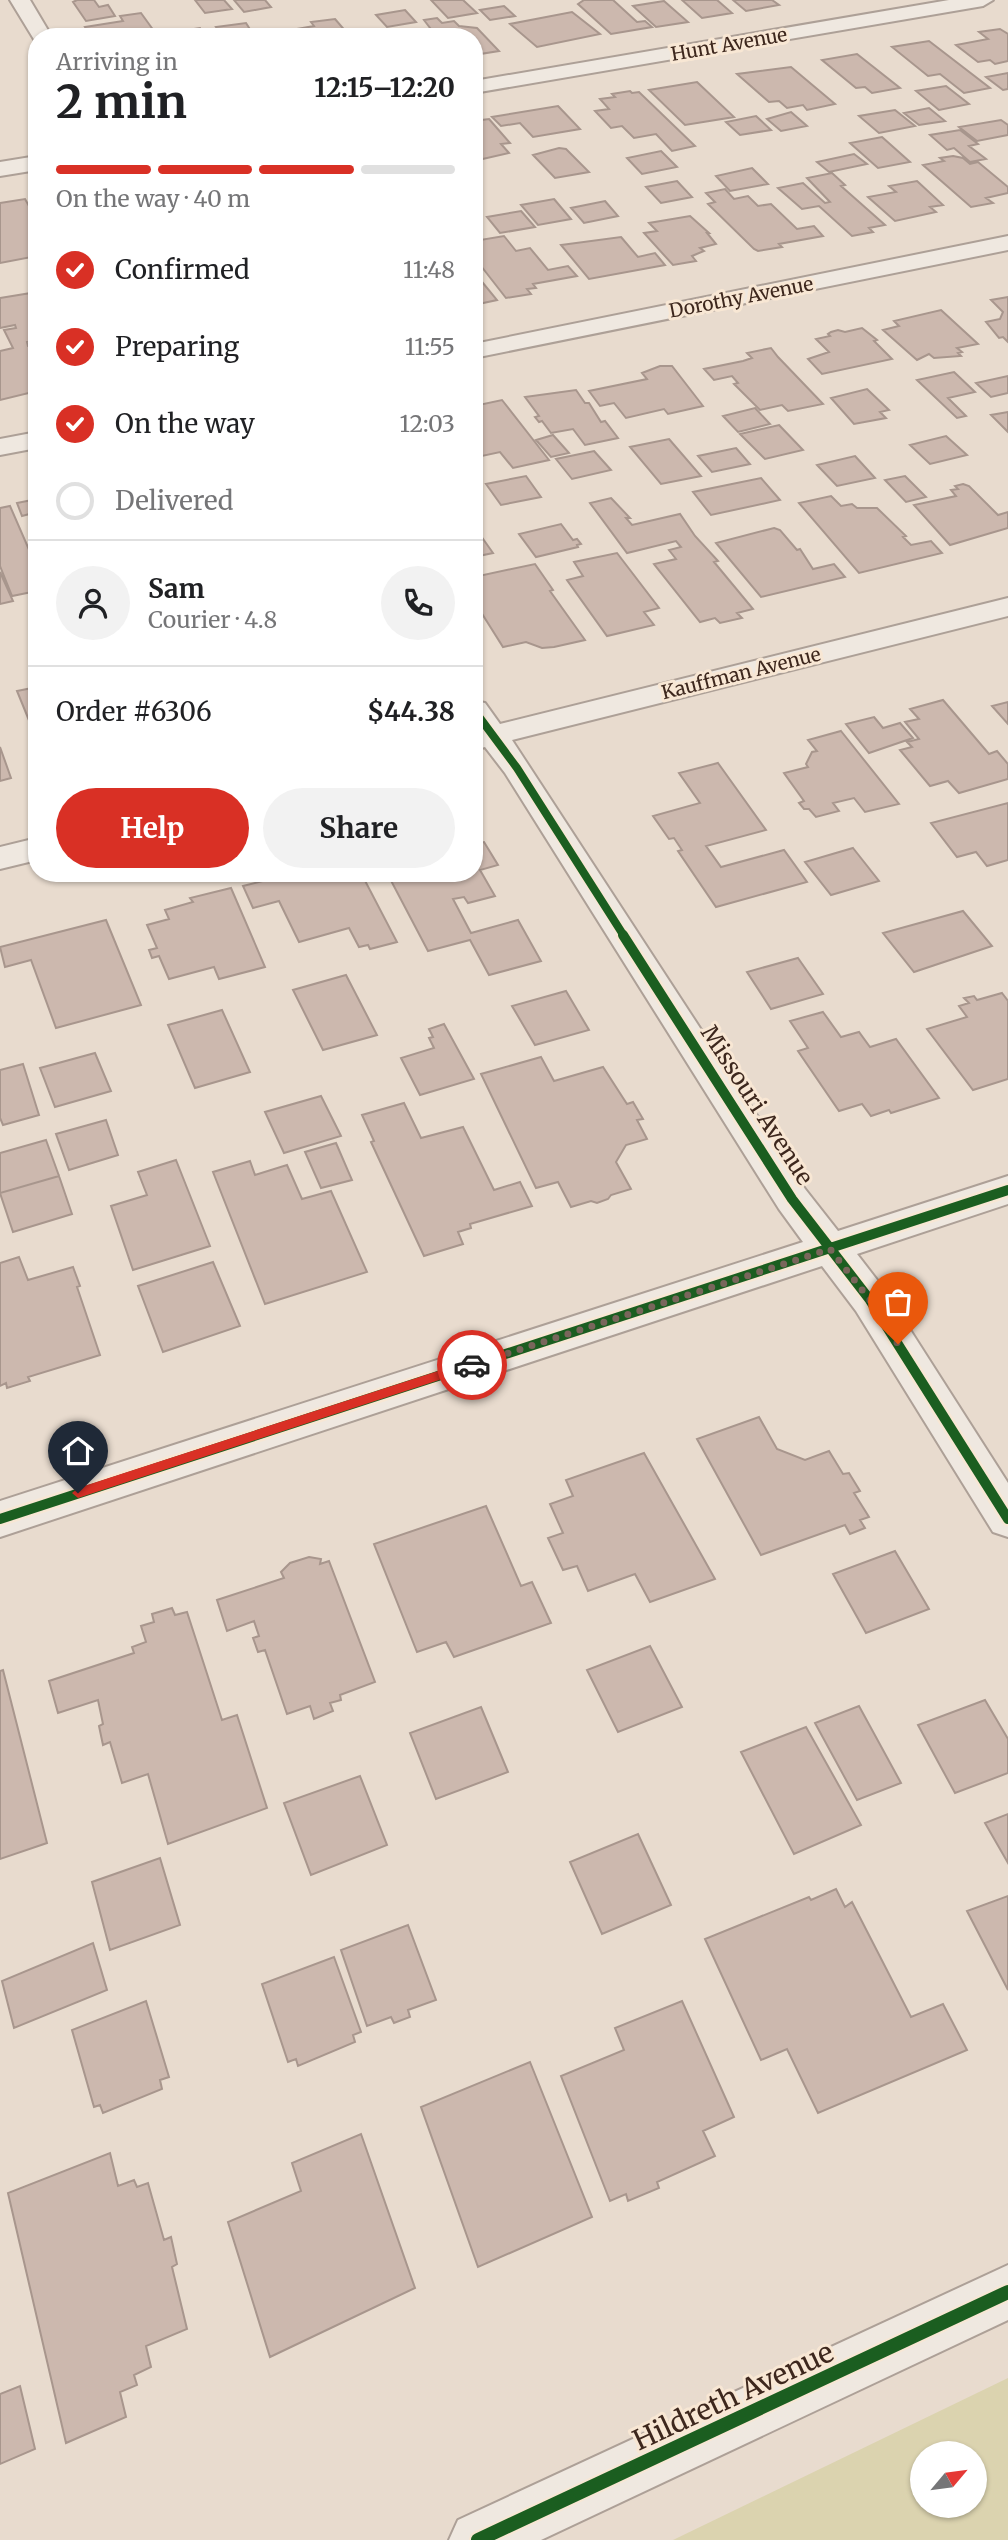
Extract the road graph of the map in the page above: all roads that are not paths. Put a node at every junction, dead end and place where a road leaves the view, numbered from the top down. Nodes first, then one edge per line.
1 (20, 0) edge
2 (983, 0) edge
3 (37, 28) edge
4 (483, 86) edge
5 (28, 164) edge
6 (0, 169) edge
7 (1008, 243) edge
8 (483, 349) edge
9 (28, 442) edge
10 (0, 447) edge
11 (1008, 607) edge
12 (483, 727) edge
13 (483, 731) edge
14 (28, 851) edge
15 (0, 858) edge
16 (1008, 1191) edge
17 (830, 1249) junction
18 (0, 1519) edge
19 (1008, 1519) edge
20 (1008, 2292) edge
21 (478, 2540) edge

1 - 3 street
2 - 4 street, Hunt Avenue
5 - 6 street
7 - 8 street, Dorothy Avenue
9 - 10 street
11 - 12 street, Kauffman Avenue
13 - 17 street, Missouri Avenue
14 - 15 street
16 - 17 street
17 - 18 street
17 - 19 street, Missouri Avenue
20 - 21 street, Hildreth Avenue

